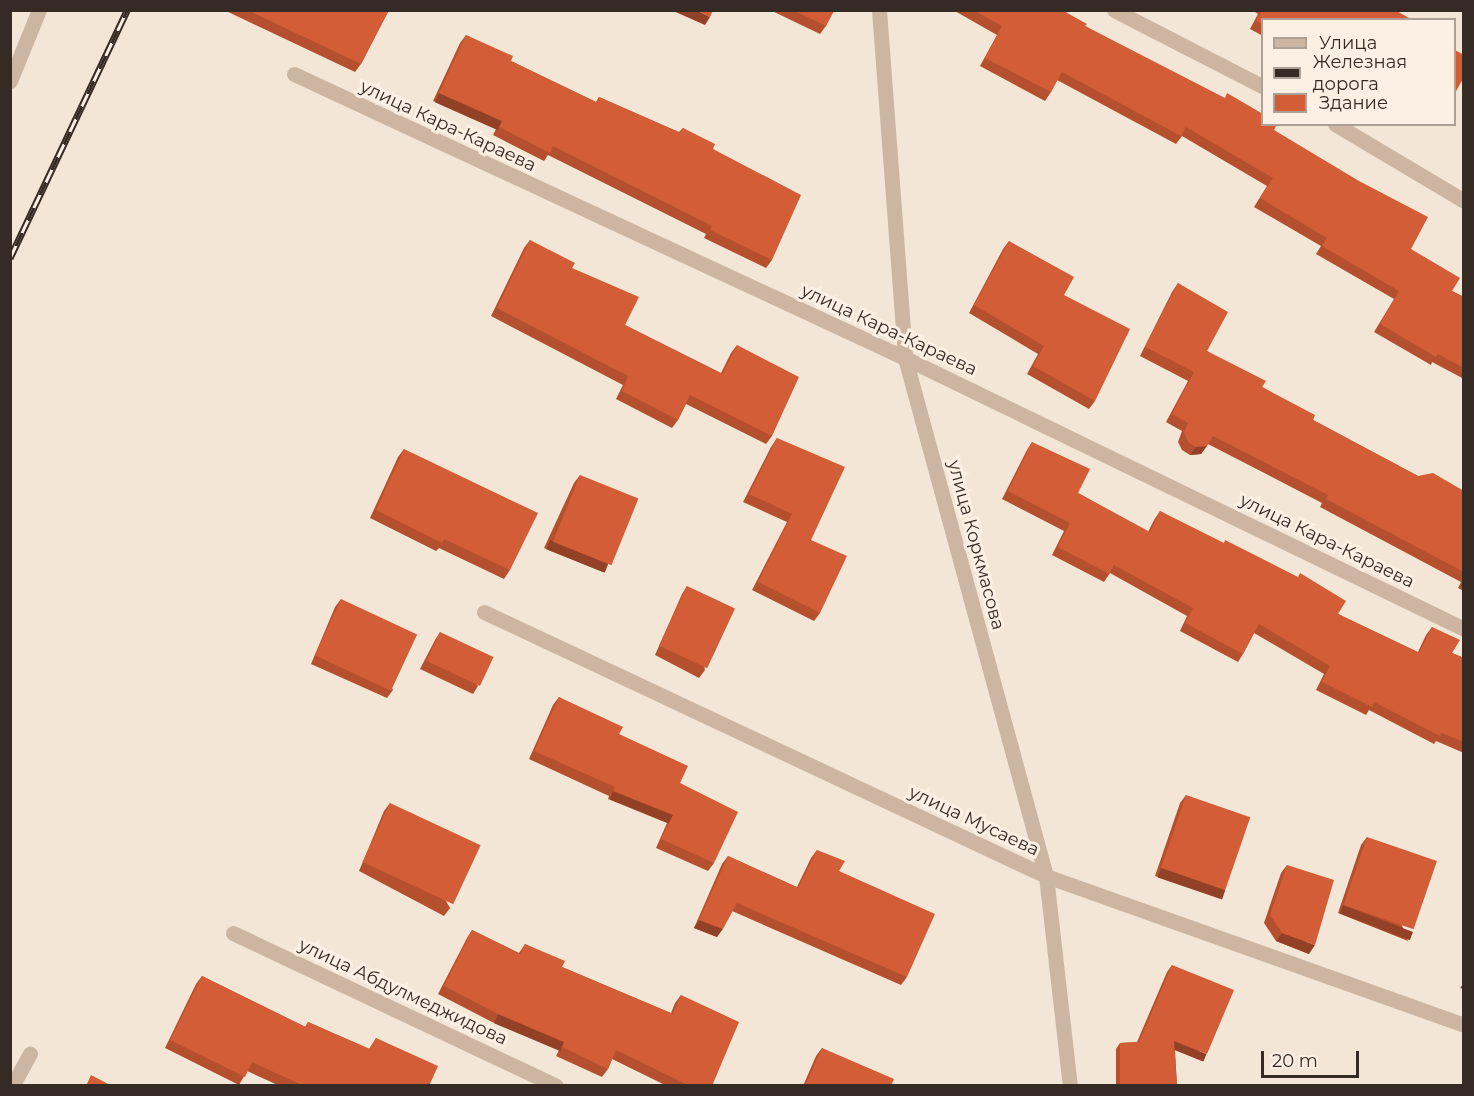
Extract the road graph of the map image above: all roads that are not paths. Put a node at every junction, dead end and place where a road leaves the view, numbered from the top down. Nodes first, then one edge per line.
1 (39, 10) edge
2 (879, 10) edge
3 (1114, 10) edge
4 (294, 74) dead end
5 (10, 81) edge
6 (1261, 85) edge
7 (1338, 126) edge
8 (1464, 201) edge
9 (905, 357) junction
10 (484, 612) dead end
11 (1464, 629) edge
12 (1046, 876) junction
13 (232, 933) dead end
14 (1464, 1025) edge
15 (30, 1054) dead end
16 (12, 1086) edge
17 (556, 1086) edge
18 (1070, 1086) edge

1 - 5 street
2 - 9 street, улица Коркмасова
3 - 6 street
4 - 9 street, улица Кара-Караева
7 - 8 street
9 - 11 street, улица Кара-Караева
9 - 12 street, улица Коркмасова
10 - 12 street, улица Мусаева
12 - 14 street, улица Мусаева
12 - 18 street, улица Коркмасова
13 - 17 street, улица Абдулмеджидова
15 - 16 street

